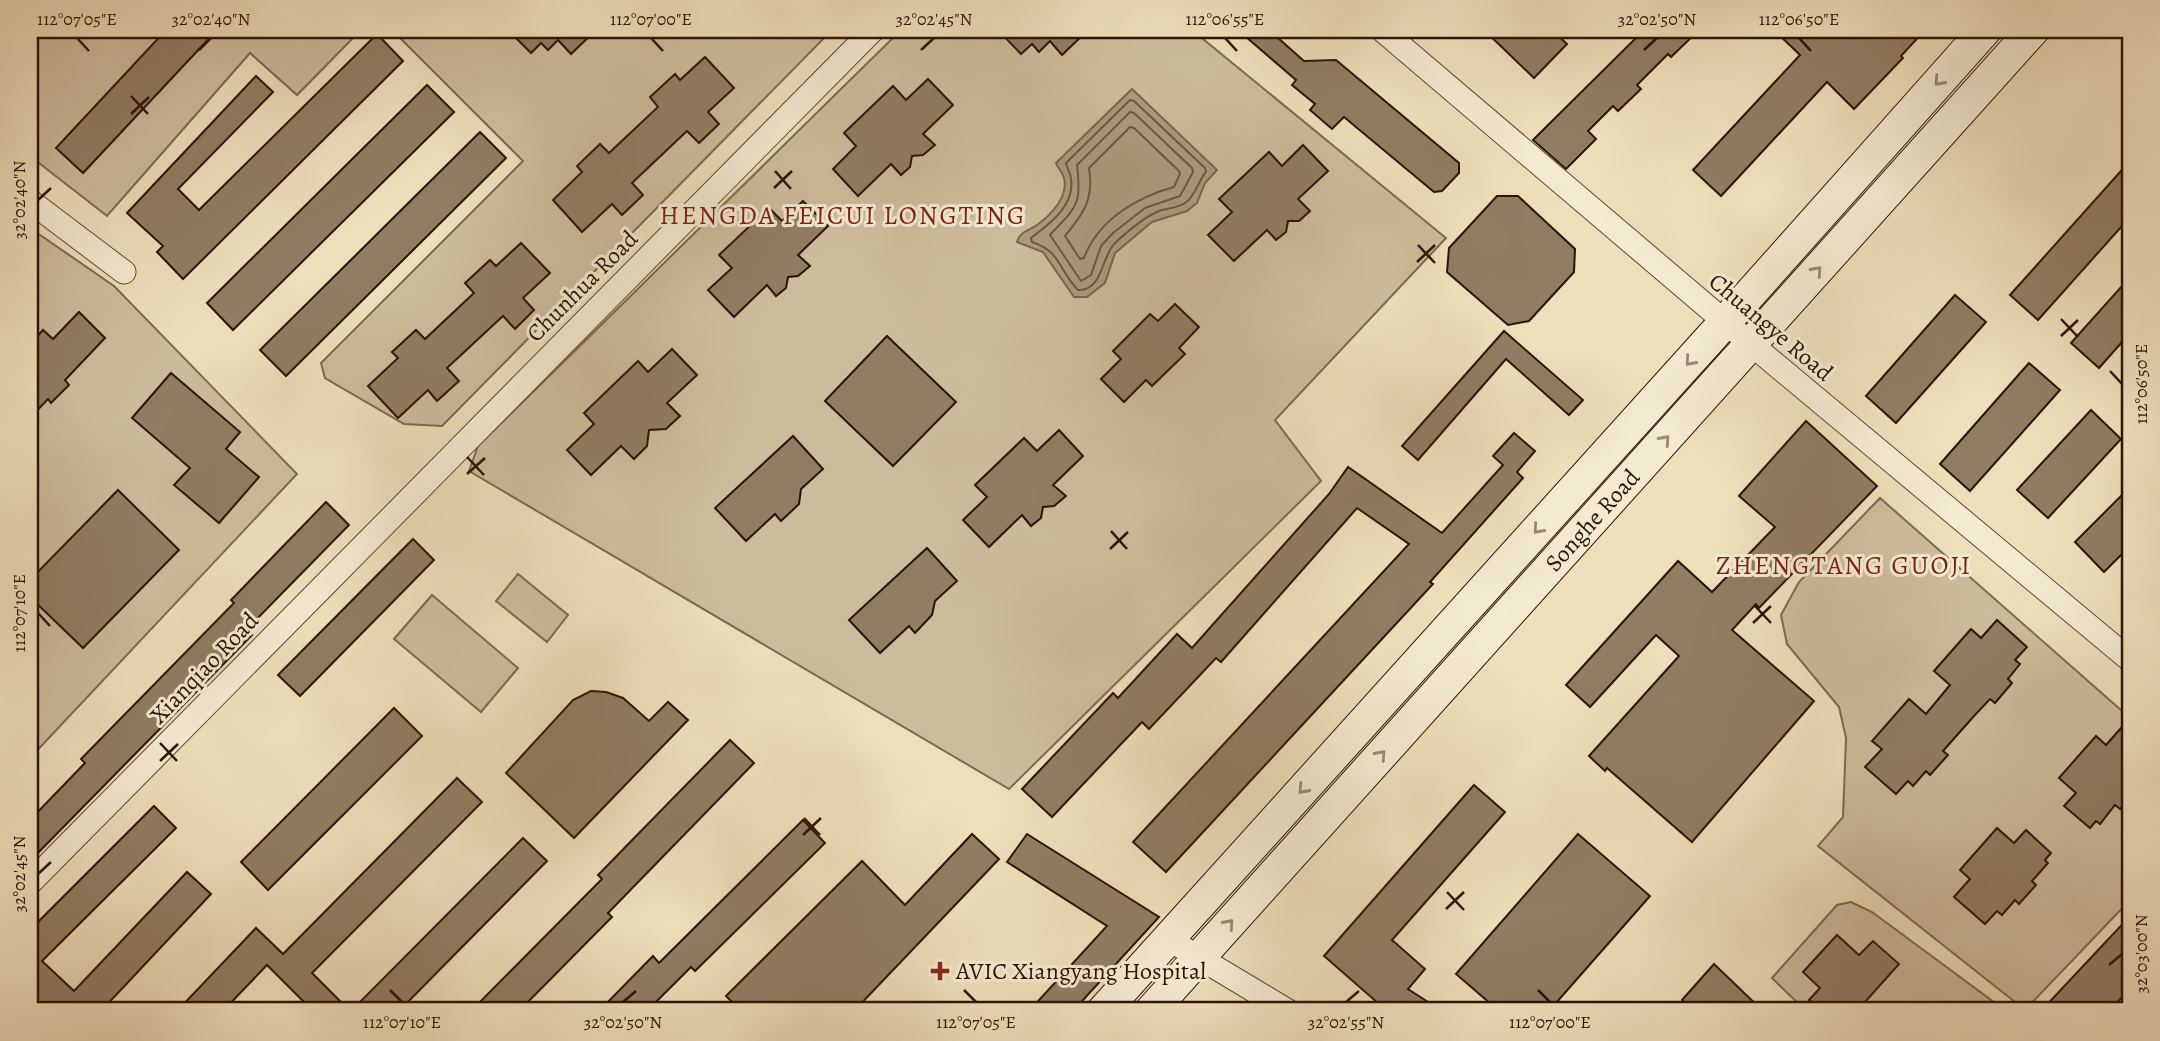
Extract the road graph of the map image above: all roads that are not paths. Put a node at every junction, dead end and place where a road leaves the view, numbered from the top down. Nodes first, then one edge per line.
1 (873, 30) edge
2 (1382, 30) edge
3 (1984, 30) edge
4 (2033, 30) edge
5 (30, 201) edge
6 (124, 272) dead end
7 (1725, 322) junction
8 (1751, 344) junction
9 (416, 489) joint
10 (2130, 660) edge
11 (30, 883) edge
12 (1168, 939) junction
13 (1199, 957) junction
14 (1103, 1011) edge
15 (1151, 1011) edge
16 (1288, 1011) edge

1 - 9 street, Chunhua Road
2 - 7 street, Chuangye Road
3 -> 7 main road, Songhe Road
8 -> 4 main road, Songhe Road
5 - 6 street
7 - 8 street, Chuangye Road
7 -> 12 main road, Songhe Road
8 - 10 street, Chuangye Road
13 -> 8 main road, Songhe Road
9 - 11 street, Xianqiao Road
12 - 13 street
12 - 14 main road, Songhe Road
13 - 15 main road, Songhe Road
13 - 16 street

